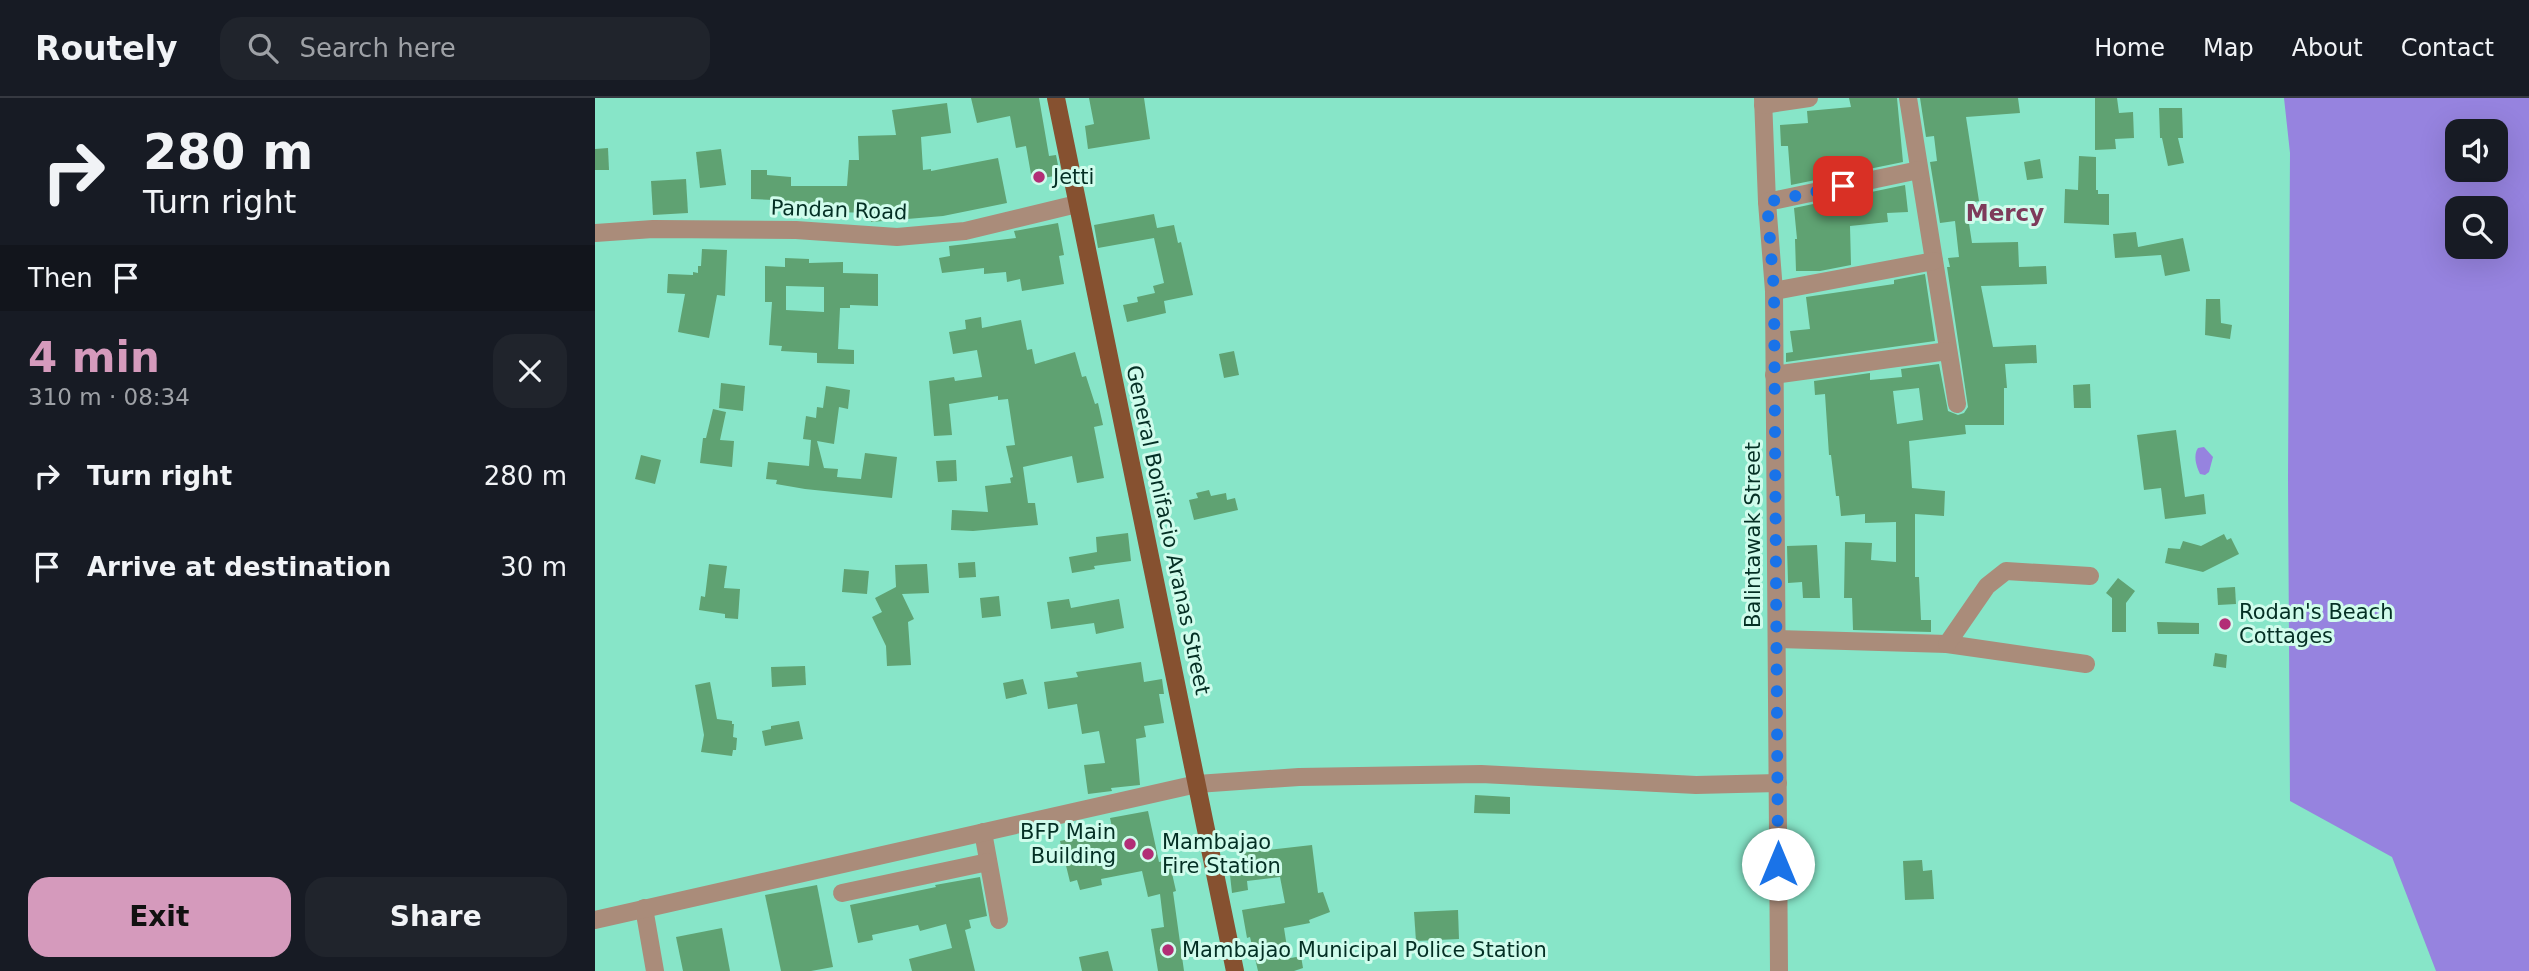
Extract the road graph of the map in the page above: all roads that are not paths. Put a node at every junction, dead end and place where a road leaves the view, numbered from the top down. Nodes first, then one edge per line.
1 (1056, 98) edge
2 (1809, 98) edge
3 (1908, 98) edge
4 (1763, 101) edge
5 (1919, 170) junction
6 (1767, 202) junction
7 (1077, 204) junction
8 (595, 233) edge
9 (1934, 261) junction
10 (1774, 291) junction
11 (1948, 351) junction
12 (1774, 375) junction
13 (1957, 404) dead end
14 (2090, 576) dead end
15 (1777, 639) junction
16 (1947, 644) junction
17 (2086, 664) dead end
18 (1777, 783) junction
19 (1197, 784) junction
20 (983, 832) junction
21 (988, 862) junction
22 (842, 893) dead end
23 (645, 908) junction
24 (595, 920) edge
25 (999, 920) dead end
26 (655, 971) edge
27 (1235, 971) edge
28 (1779, 971) edge

1 - 7 main road, General Bonifacio Aranas Street
2 - 4 street
3 - 5 street
4 - 6 street, Balintawak Street
5 - 6 street
5 - 9 street
6 - 10 street, Balintawak Street
7 - 8 street, Pandan Road
7 - 19 main road, General Bonifacio Aranas Street
9 - 10 street
9 - 11 street
10 - 12 street, Balintawak Street
11 - 12 street
11 - 13 street
12 - 15 street, Balintawak Street
14 - 16 street
15 - 16 street
15 - 18 street, Balintawak Street
16 - 17 street
18 - 19 street
18 - 28 street, Balintawak Street
19 - 20 street
19 - 27 main road, General Bonifacio Aranas Street
20 - 21 street
20 - 23 street
21 - 22 street
21 - 25 street
23 - 24 street
23 - 26 street

